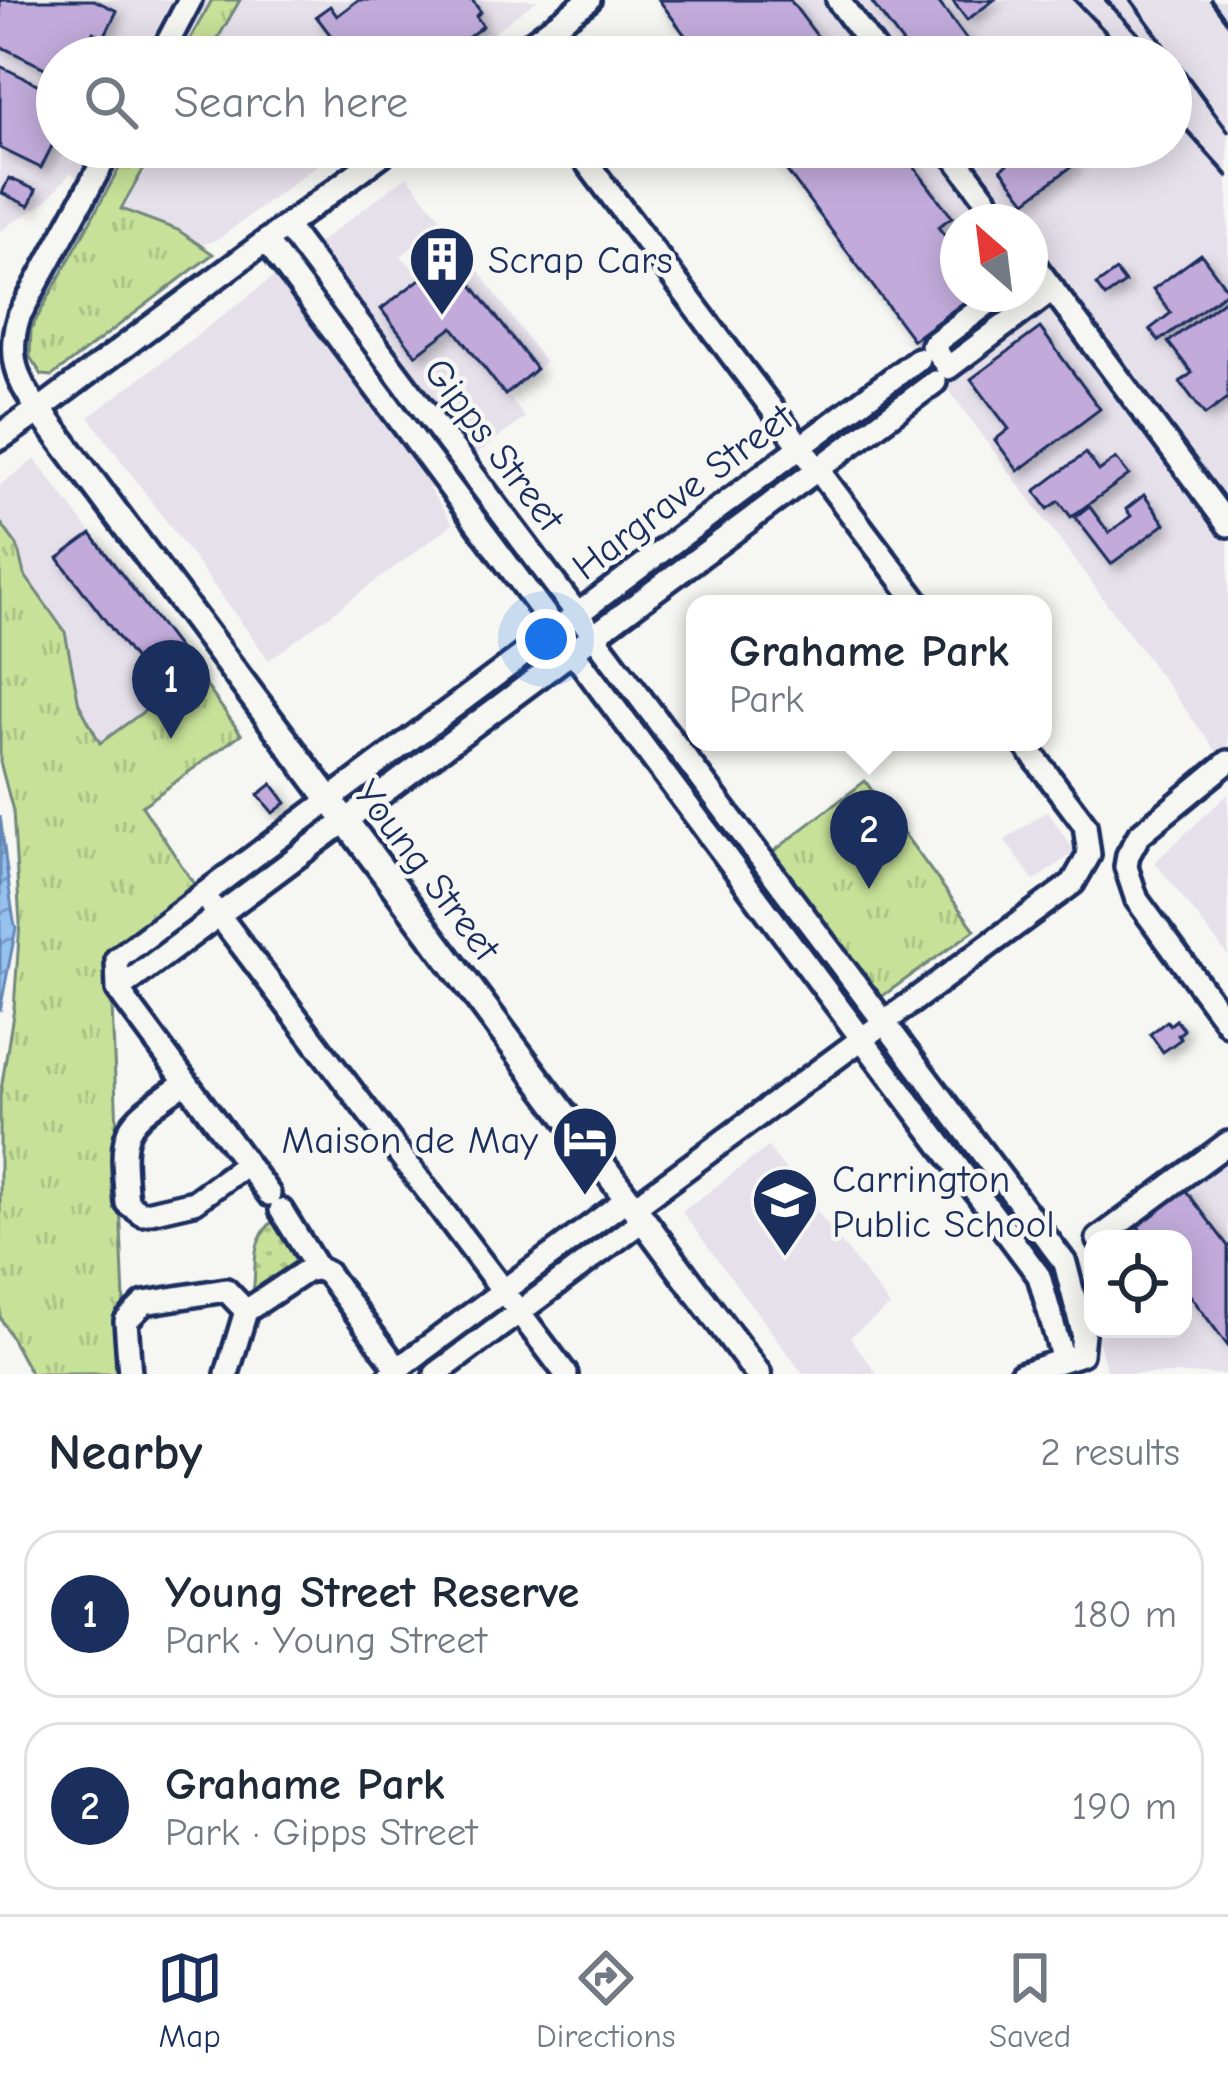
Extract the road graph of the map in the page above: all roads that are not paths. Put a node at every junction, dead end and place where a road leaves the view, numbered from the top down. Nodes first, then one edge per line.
1 (190, 0) edge
2 (589, 0) edge
3 (838, 0) edge
4 (171, 36) edge
5 (544, 36) edge
6 (865, 36) edge
7 (100, 168) edge
8 (364, 168) edge
9 (592, 168) edge
10 (963, 168) edge
11 (990, 204) edge
12 (286, 226) junction
13 (266, 241) junction
14 (1048, 284) edge
15 (1053, 289) junction
16 (1048, 293) edge
17 (976, 312) edge
18 (1022, 312) edge
19 (918, 359) dead end
20 (935, 382) dead end
21 (39, 410) junction
22 (0, 437) edge
23 (802, 447) junction
24 (818, 469) junction
25 (1228, 526) edge
26 (913, 595) edge
27 (578, 614) junction
28 (556, 631) junction
29 (594, 635) junction
30 (572, 652) junction
31 (1030, 751) edge
32 (1228, 762) edge
33 (690, 763) junction
34 (667, 780) junction
35 (338, 810) junction
36 (259, 853) junction
37 (275, 873) junction
38 (778, 882) junction
39 (203, 895) junction
40 (756, 898) junction
41 (219, 914) junction
42 (118, 990) junction
43 (883, 1023) junction
44 (1228, 1024) edge
45 (861, 1039) junction
46 (184, 1083) junction
47 (1228, 1143) edge
48 (976, 1146) junction
49 (954, 1163) junction
50 (245, 1165) junction
51 (635, 1208) junction
52 (1110, 1230) edge
53 (1084, 1249) edge
54 (1065, 1263) junction
55 (317, 1268) junction
56 (1040, 1276) junction
57 (502, 1291) junction
58 (246, 1311) junction
59 (519, 1313) junction
60 (1072, 1357) junction
61 (395, 1371) edge
62 (223, 1373) edge
63 (130, 1374) edge
64 (436, 1374) edge
65 (566, 1374) edge
66 (758, 1374) edge
67 (1021, 1374) edge

1 - 4 street
2 - 5 street
3 - 6 street
7 - 21 street
8 - 12 street
9 - 23 street
10 - 11 street
12 - 13 street
12 - 27 street, Gipps Street
13 - 21 street
13 - 28 street, Gipps Street
14 - 15 street
15 - 16 street
15 - 25 street
17 - 18 street
19 - 23 street, Hargrave Street
20 - 24 street, Hargrave Street
21 - 22 main road
21 - 35 main road, Young Street
23 - 24 street
23 - 27 street, Hargrave Street
24 - 26 street
24 - 29 street, Hargrave Street
27 - 28 street, Hargrave Street
27 - 29 street, Gipps Street
28 - 30 street, Gipps Street
28 - 35 street, Hargrave Street
29 - 30 street, Hargrave Street
29 - 33 street, Gipps Street
30 - 34 street, Gipps Street
30 - 35 street, Hargrave Street
31 - 43 street
32 - 44 street
33 - 34 street
33 - 38 street, Gipps Street
34 - 40 street, Gipps Street
35 - 36 street, Hargrave Street
35 - 37 street, Hargrave Street
35 - 51 main road, Young Street
36 - 37 street
36 - 39 street, Hargrave Street
37 - 41 street, Hargrave Street
38 - 40 street
38 - 43 street, Gipps Street
39 - 41 street
39 - 42 street, Hargrave Street
40 - 45 street, Gipps Street
41 - 42 street, Hargrave Street
41 - 57 street
42 - 46 street
43 - 45 street
43 - 48 street, Gipps Street
45 - 49 street, Gipps Street
45 - 51 street
46 - 50 street
46 - 50 street
47 - 52 street
48 - 49 street
48 - 54 street, Gipps Street
49 - 56 street, Gipps Street
50 - 55 street
51 - 57 street
51 - 59 street
51 - 66 main road, Young Street
53 - 54 street
54 - 56 street
54 - 60 street, Gipps Street
55 - 58 street
55 - 61 street
56 - 60 street, Gipps Street
57 - 59 street
57 - 61 street
58 - 62 street
58 - 63 street
59 - 64 street
59 - 65 street
60 - 67 street

